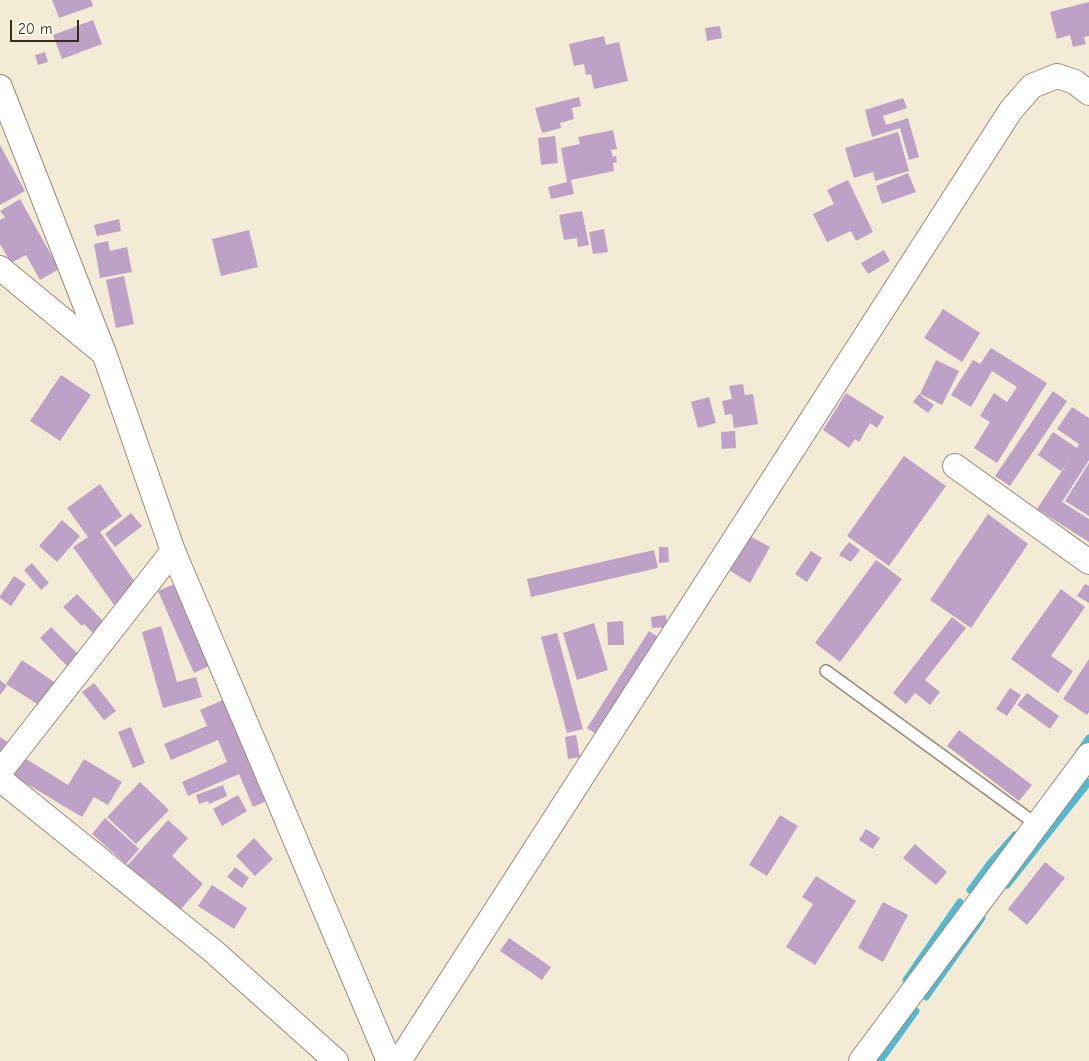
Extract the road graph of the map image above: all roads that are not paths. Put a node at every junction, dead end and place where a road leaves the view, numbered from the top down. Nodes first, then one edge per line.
1 (0, 87) edge
2 (1089, 93) edge
3 (0, 268) edge
4 (104, 353) junction
5 (954, 466) dead end
6 (173, 551) junction
7 (1089, 562) edge
8 (826, 671) dead end
9 (1089, 755) edge
10 (0, 772) edge
11 (0, 779) edge
12 (1036, 824) junction
13 (336, 1061) edge
14 (388, 1061) edge
15 (399, 1061) edge
16 (861, 1061) edge

1 - 4 street
2 - 15 street
3 - 4 street
4 - 6 street
5 - 7 street
6 - 10 street
6 - 14 street
8 - 12 lane
9 - 12 street
11 - 13 street
12 - 16 street

